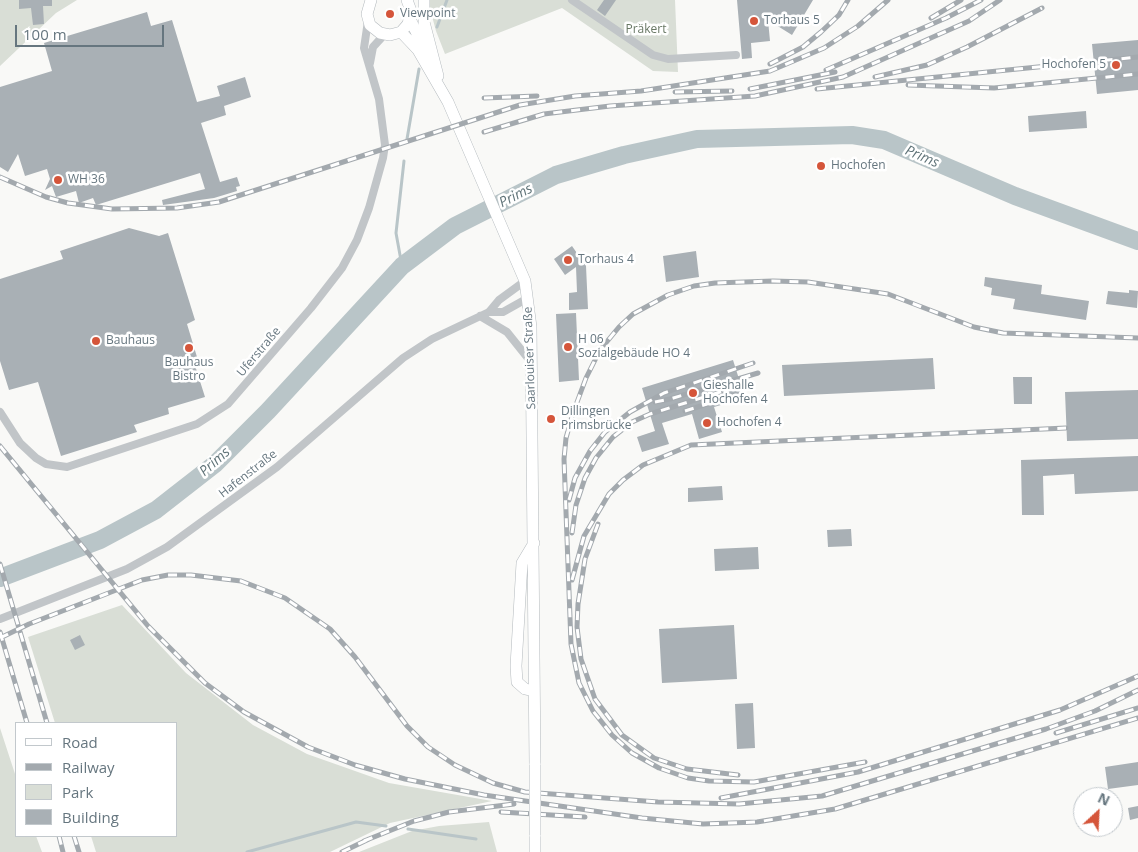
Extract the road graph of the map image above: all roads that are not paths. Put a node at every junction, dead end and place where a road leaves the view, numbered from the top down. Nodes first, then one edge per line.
1 (408, 0) edge
2 (424, 0) edge
3 (572, 0) edge
4 (368, 2) edge
5 (410, 19) junction
6 (368, 21) junction
7 (401, 32) junction
8 (384, 35) junction
9 (736, 55) dead end
10 (370, 70) junction
11 (441, 85) junction
12 (448, 102) junction
13 (525, 281) junction
14 (528, 298) junction
15 (489, 312) junction
16 (480, 316) junction
17 (532, 362) junction
18 (0, 412) edge
19 (534, 542) junction
20 (0, 620) edge
21 (534, 691) junction
22 (535, 852) edge

1 - 5 main road, Saarlouiser Straße
2 - 11 main road, Saarlouiser Straße
3 - 9 street
4 - 6 main road
5 - 7 main road
5 - 11 main road, Saarlouiser Straße
6 - 8 main road
6 - 10 street, Uferstraße
7 - 8 main road
7 - 12 main road, Saarlouiser Straße
8 - 10 street, Uferstraße
10 - 18 street, Uferstraße
11 - 12 main road, Saarlouiser Straße
12 - 13 main road, Saarlouiser Straße
13 - 14 main road, Saarlouiser Straße
13 - 15 street, Hafenstraße
14 - 15 street, Hafenstraße
14 - 17 main road, Saarlouiser Straße
15 - 16 street, Hafenstraße
16 - 17 street
16 - 20 street, Hafenstraße
17 - 19 main road, Saarlouiser Straße
19 - 21 main road, Saarlouiser Straße
19 - 21 main road
21 - 22 main road, Saarlouiser Straße, bridge

